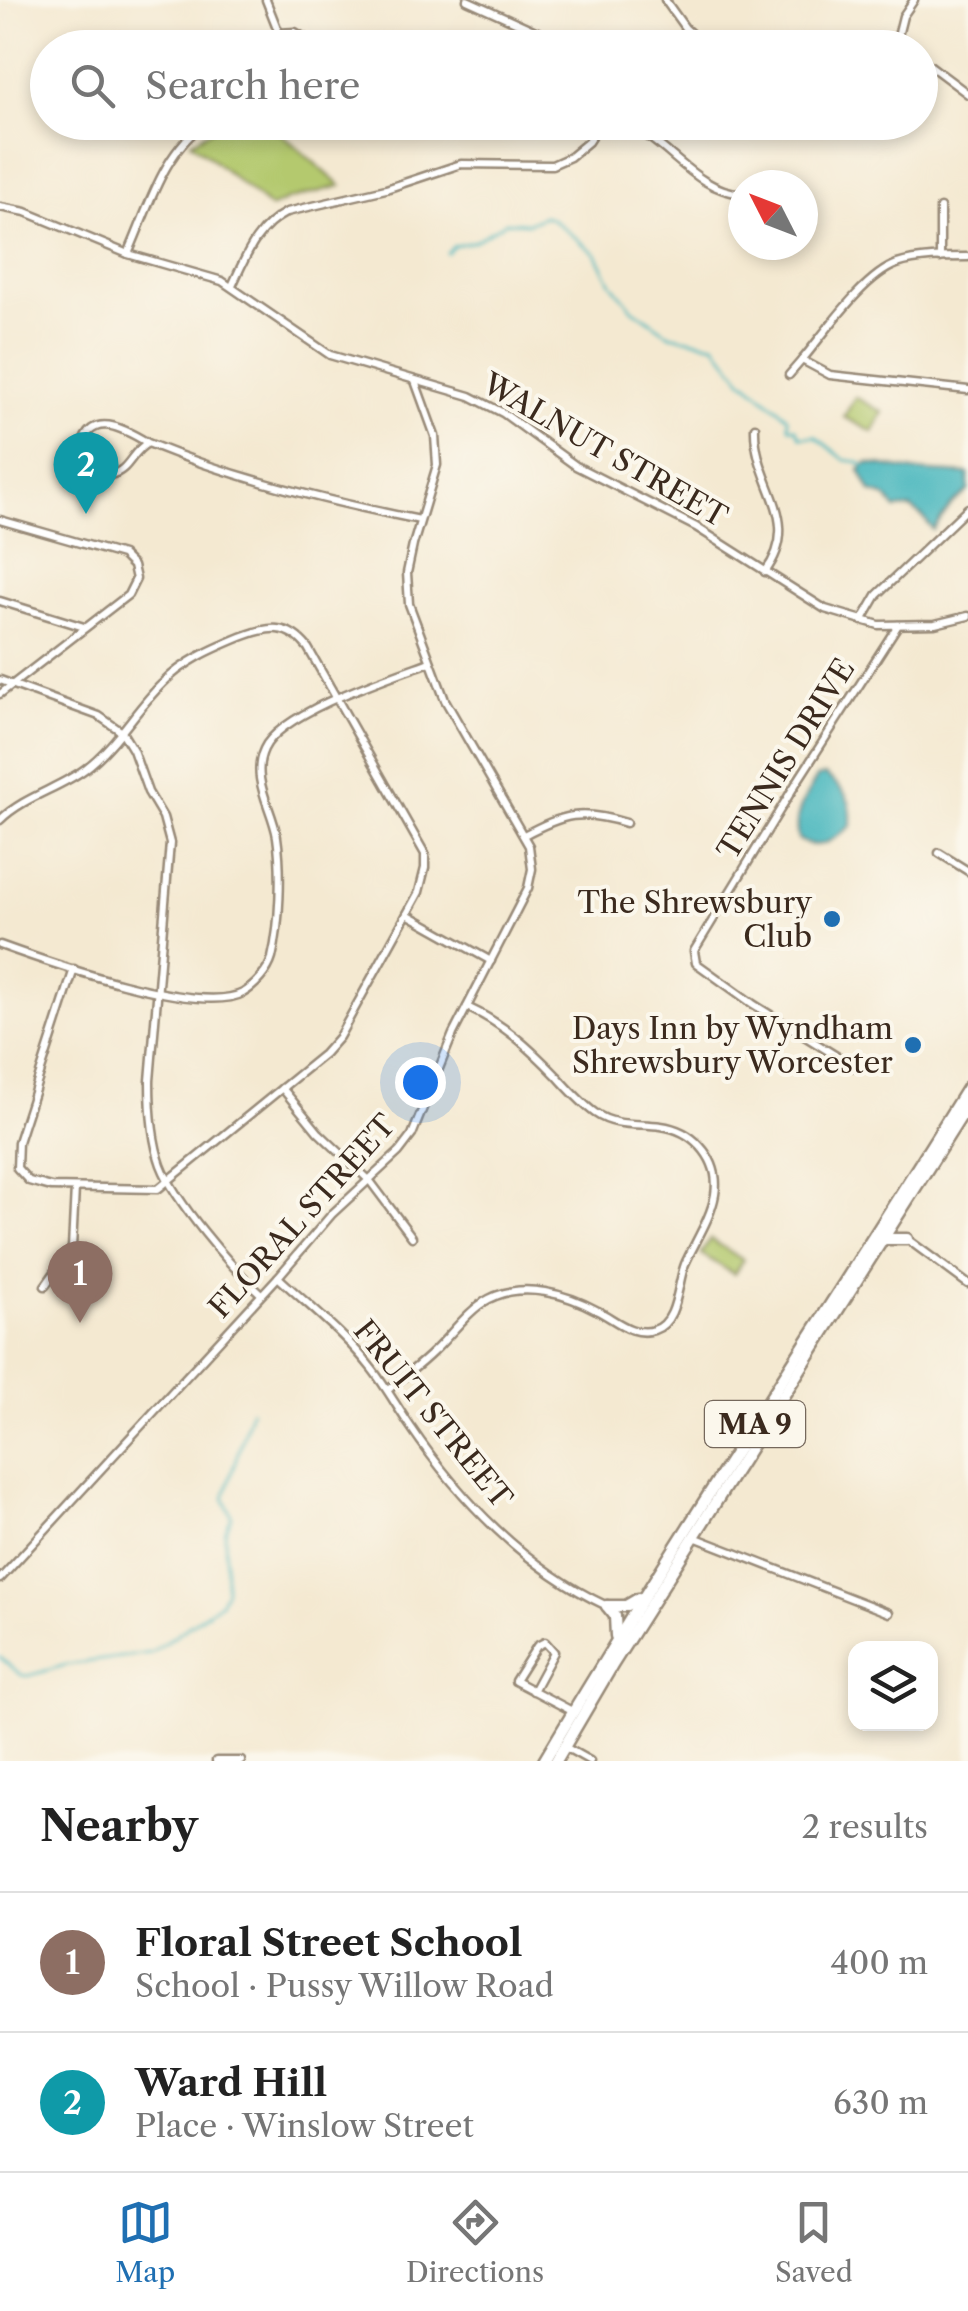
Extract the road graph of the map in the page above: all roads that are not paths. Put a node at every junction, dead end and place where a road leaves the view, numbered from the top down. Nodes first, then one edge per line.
1 (266, 0) edge
2 (466, 0) edge
3 (665, 0) edge
4 (914, 0) edge
5 (279, 30) edge
6 (533, 30) edge
7 (687, 30) edge
8 (900, 30) edge
9 (938, 72) edge
10 (968, 94) edge
11 (186, 140) edge
12 (589, 140) edge
13 (654, 140) edge
14 (728, 191) edge
15 (0, 207) edge
16 (940, 208) dead end
17 (128, 254) junction
18 (968, 257) edge
19 (940, 258) junction
20 (232, 286) junction
21 (802, 360) junction
22 (789, 375) dead end
23 (414, 382) junction
24 (968, 390) edge
25 (755, 426) dead end
26 (148, 444) junction
27 (968, 508) edge
28 (0, 520) edge
29 (420, 520) junction
30 (765, 572) junction
31 (0, 601) edge
32 (968, 616) edge
33 (862, 622) junction
34 (898, 625) junction
35 (85, 628) junction
36 (430, 662) junction
37 (0, 680) edge
38 (13, 684) junction
39 (0, 694) edge
40 (336, 697) junction
41 (122, 732) junction
42 (0, 820) edge
43 (626, 823) dead end
44 (524, 835) junction
45 (938, 853) dead end
46 (968, 871) edge
47 (407, 914) junction
48 (0, 945) edge
49 (491, 962) junction
50 (74, 969) junction
51 (157, 992) junction
52 (467, 1007) junction
53 (854, 1067) dead end
54 (968, 1087) edge
55 (282, 1088) junction
56 (968, 1105) edge
57 (169, 1181) junction
58 (370, 1181) junction
59 (75, 1188) junction
60 (896, 1220) junction
61 (412, 1237) dead end
62 (884, 1239) junction
63 (908, 1239) junction
64 (278, 1277) junction
65 (968, 1284) edge
66 (45, 1286) dead end
67 (261, 1294) junction
68 (388, 1390) junction
69 (694, 1537) junction
70 (0, 1579) edge
71 (641, 1597) junction
72 (607, 1606) junction
73 (889, 1613) dead end
74 (615, 1639) junction
75 (533, 1691) junction
76 (572, 1711) junction
77 (565, 1746) junction
78 (216, 1761) edge
79 (241, 1761) edge
80 (544, 1761) edge
81 (556, 1761) edge
82 (590, 1761) edge

1 - 5 street
2 - 6 street
3 - 7 street
4 - 8 street
9 - 10 street
11 - 17 street
12 - 20 street
13 - 14 street
15 - 17 street, WALNUT STREET
16 - 19 street
17 - 20 street, WALNUT STREET
18 - 19 street
19 - 21 street
20 - 23 street, WALNUT STREET
21 - 22 street
21 - 24 street
23 - 29 street, FLORAL STREET
23 - 30 street, WALNUT STREET
25 - 30 street
26 - 26 street
26 - 29 street
27 - 33 street
28 - 35 street
29 - 36 street, FLORAL STREET
30 - 33 street, WALNUT STREET
31 - 35 street
32 - 34 street, WALNUT STREET
33 - 34 street, WALNUT STREET
34 - 53 street, TENNIS DRIVE
35 - 38 street
36 - 40 street
36 - 44 street, FLORAL STREET
37 - 38 street
38 - 39 street
38 - 41 street
40 - 41 street
40 - 47 street
40 - 51 street
41 - 42 street
41 - 51 street
43 - 44 street
44 - 49 street, FLORAL STREET
45 - 46 street
47 - 49 street
47 - 55 street
48 - 50 street
49 - 52 street, FLORAL STREET
50 - 51 street
50 - 59 street
51 - 57 street
52 - 58 street, FLORAL STREET
52 - 68 street
54 - 71 highway, MA 9
55 - 57 street
55 - 58 street
56 - 60 highway, MA 9
57 - 59 street
57 - 67 street
58 - 61 street
58 - 64 street, FLORAL STREET
59 - 66 street
60 - 62 highway, MA 9
60 - 63 highway
62 - 63 highway
62 - 69 highway, MA 9
63 - 65 street
64 - 67 street, FLORAL STREET
64 - 68 street, FRUIT STREET
67 - 70 street, FLORAL STREET
68 - 72 street, FRUIT STREET
69 - 73 street
69 - 77 highway, MA 9
71 - 72 highway
71 - 74 highway, MA 9
72 - 74 highway
74 - 76 highway, MA 9
75 - 75 street
75 - 76 street
76 - 80 highway, MA 9
77 - 81 highway, MA 9
77 - 82 street
78 - 79 street

